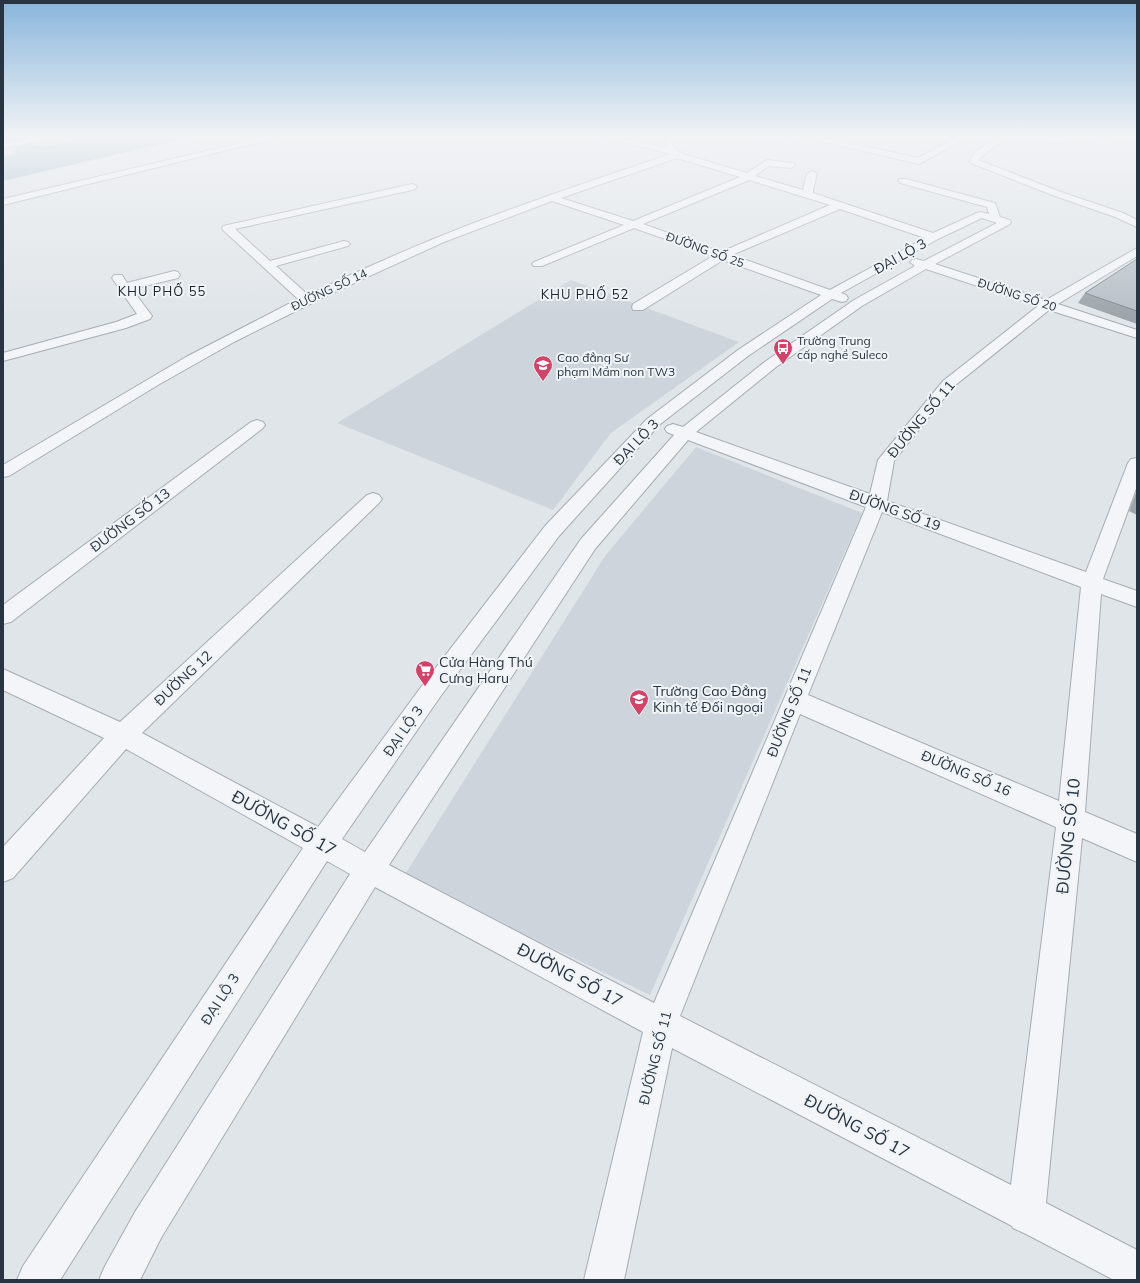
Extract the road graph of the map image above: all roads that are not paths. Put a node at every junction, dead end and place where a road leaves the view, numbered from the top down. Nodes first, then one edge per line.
1 (25, 197) edge
2 (367, 197) edge
3 (555, 197) edge
4 (699, 197) edge
5 (815, 197) edge
6 (961, 197) edge
7 (1066, 197) edge
8 (552, 198) junction
9 (3, 202) edge
10 (840, 205) junction
11 (995, 218) junction
12 (632, 224) junction
13 (1137, 224) edge
14 (934, 237) junction
15 (344, 244) dead end
16 (1137, 251) edge
17 (721, 256) junction
18 (897, 256) junction
19 (538, 264) dead end
20 (268, 265) junction
21 (925, 265) junction
22 (174, 275) dead end
23 (831, 294) junction
24 (306, 300) junction
25 (858, 303) junction
26 (1048, 305) junction
27 (638, 307) dead end
28 (1137, 334) edge
29 (3, 357) edge
30 (653, 422) junction
31 (257, 425) dead end
32 (684, 434) junction
33 (1137, 463) edge
34 (3, 472) edge
35 (373, 499) dead end
36 (877, 503) junction
37 (1092, 582) junction
38 (1137, 599) edge
39 (3, 616) edge
40 (3, 679) edge
41 (794, 700) junction
42 (123, 735) junction
43 (1071, 818) junction
44 (322, 844) junction
45 (1137, 848) edge
46 (3, 868) edge
47 (370, 869) junction
48 (662, 1024) junction
49 (1026, 1215) junction
50 (1137, 1271) edge
51 (37, 1280) edge
52 (119, 1280) edge
53 (604, 1280) edge

1 - 9 street
2 - 20 street
3 - 8 street, ĐƯỜNG SỐ 14
4 - 12 street
5 - 10 street
6 - 11 street
7 - 13 street
8 - 12 street, ĐƯỜNG SỐ 25
8 - 24 street, ĐƯỜNG SỐ 14
10 - 14 street
10 - 17 street
11 - 14 street, ĐẠI LỘ 3
11 - 21 street, ĐẠI LỘ 3
12 - 17 street, ĐƯỜNG SỐ 25
12 - 19 street
14 - 18 street, ĐẠI LỘ 3
15 - 20 street
16 - 26 street, ĐƯỜNG SỐ 11
17 - 23 street, ĐƯỜNG SỐ 25
17 - 27 street
18 - 21 street, ĐƯỜNG SỐ 20
18 - 23 street, ĐẠI LỘ 3
20 - 24 street
21 - 25 street, ĐẠI LỘ 3
21 - 26 street, ĐƯỜNG SỐ 20
22 - 29 street
23 - 25 street, ĐƯỜNG SỐ 25
23 - 30 street, ĐẠI LỘ 3
24 - 34 street, ĐƯỜNG SỐ 14
25 - 32 street, ĐẠI LỘ 3
26 - 28 street, ĐƯỜNG SỐ 20
26 - 36 street, ĐƯỜNG SỐ 11
30 - 32 street, ĐƯỜNG SỐ 19
30 - 44 street, ĐẠI LỘ 3
31 - 39 street, ĐƯỜNG SỐ 13
32 - 36 street, ĐƯỜNG SỐ 19
32 - 47 street, ĐẠI LỘ 3
33 - 37 street, ĐƯỜNG SỐ 10
35 - 42 street, ĐƯỜNG 12
36 - 37 street, ĐƯỜNG SỐ 19
36 - 41 street, ĐƯỜNG SỐ 11
37 - 38 street, ĐƯỜNG SỐ 19
37 - 43 street, ĐƯỜNG SỐ 10
40 - 42 street, ĐƯỜNG SỐ 17
41 - 43 street, ĐƯỜNG SỐ 16
41 - 48 street, ĐƯỜNG SỐ 11
42 - 44 street, ĐƯỜNG SỐ 17
42 - 46 street, ĐƯỜNG 12
43 - 45 street, ĐƯỜNG SỐ 16
43 - 49 street, ĐƯỜNG SỐ 10
44 - 47 street, ĐƯỜNG SỐ 17
44 - 51 street, ĐẠI LỘ 3
47 - 48 street, ĐƯỜNG SỐ 17
47 - 52 street, ĐẠI LỘ 3
48 - 49 street, ĐƯỜNG SỐ 17
48 - 53 street, ĐƯỜNG SỐ 11
49 - 50 street, ĐƯỜNG SỐ 17

